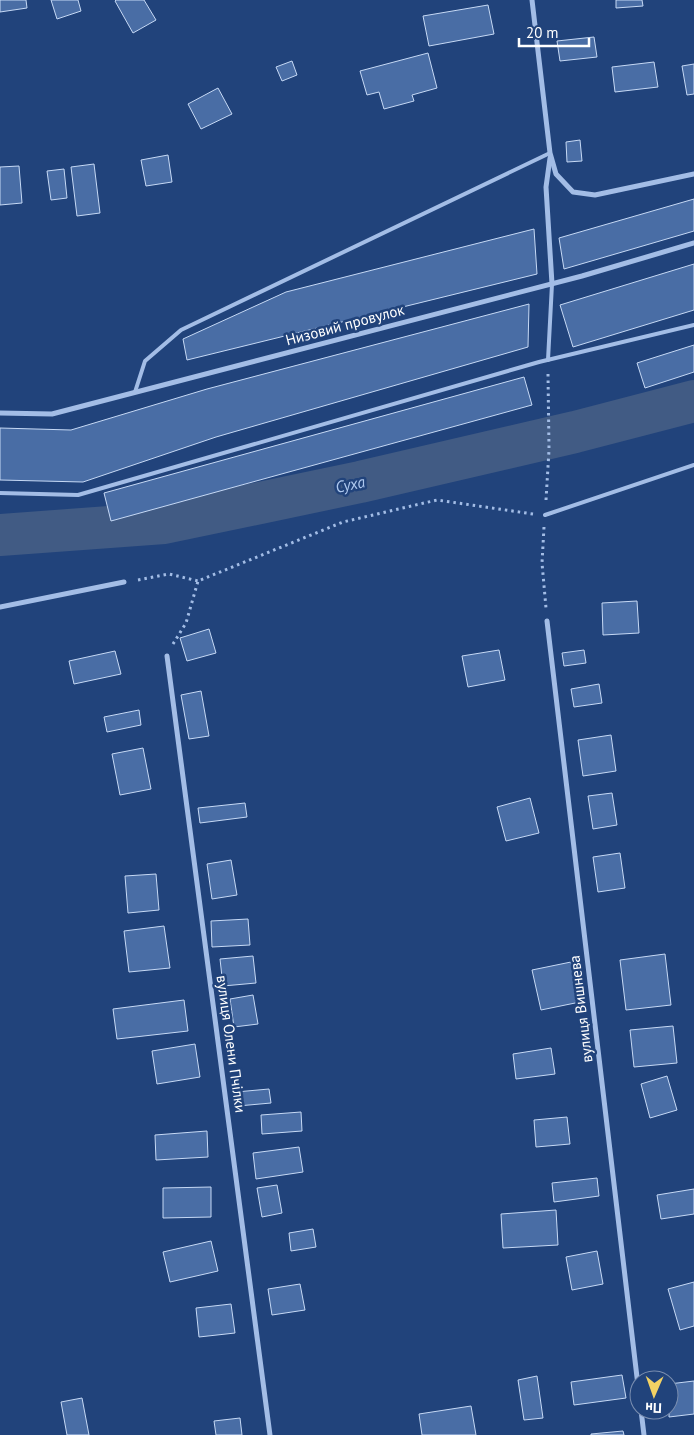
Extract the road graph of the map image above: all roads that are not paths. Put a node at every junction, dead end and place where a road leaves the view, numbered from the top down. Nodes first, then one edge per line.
1 (532, 0) edge
2 (550, 153) junction
3 (694, 174) edge
4 (694, 243) edge
5 (552, 284) junction
6 (694, 325) edge
7 (548, 360) junction
8 (135, 392) junction
9 (0, 413) edge
10 (694, 465) edge
11 (0, 493) edge
12 (544, 515) road end
13 (124, 582) road end
14 (0, 607) edge
15 (548, 621) road end
16 (167, 656) road end
17 (636, 1370) edge
18 (642, 1420) edge
19 (270, 1435) edge
20 (644, 1435) edge

1 - 2 street
2 - 3 street
2 - 5 street
2 - 8 lane
4 - 5 street, Низовий провулок
5 - 7 lane
5 - 8 street, Низовий провулок
6 - 7 lane
7 - 11 lane
8 - 9 street, Низовий провулок
10 - 12 lane
13 - 14 street
15 - 17 street, вулиця Вишнева
16 - 19 street, вулиця Олени Пчілки
18 - 20 street

